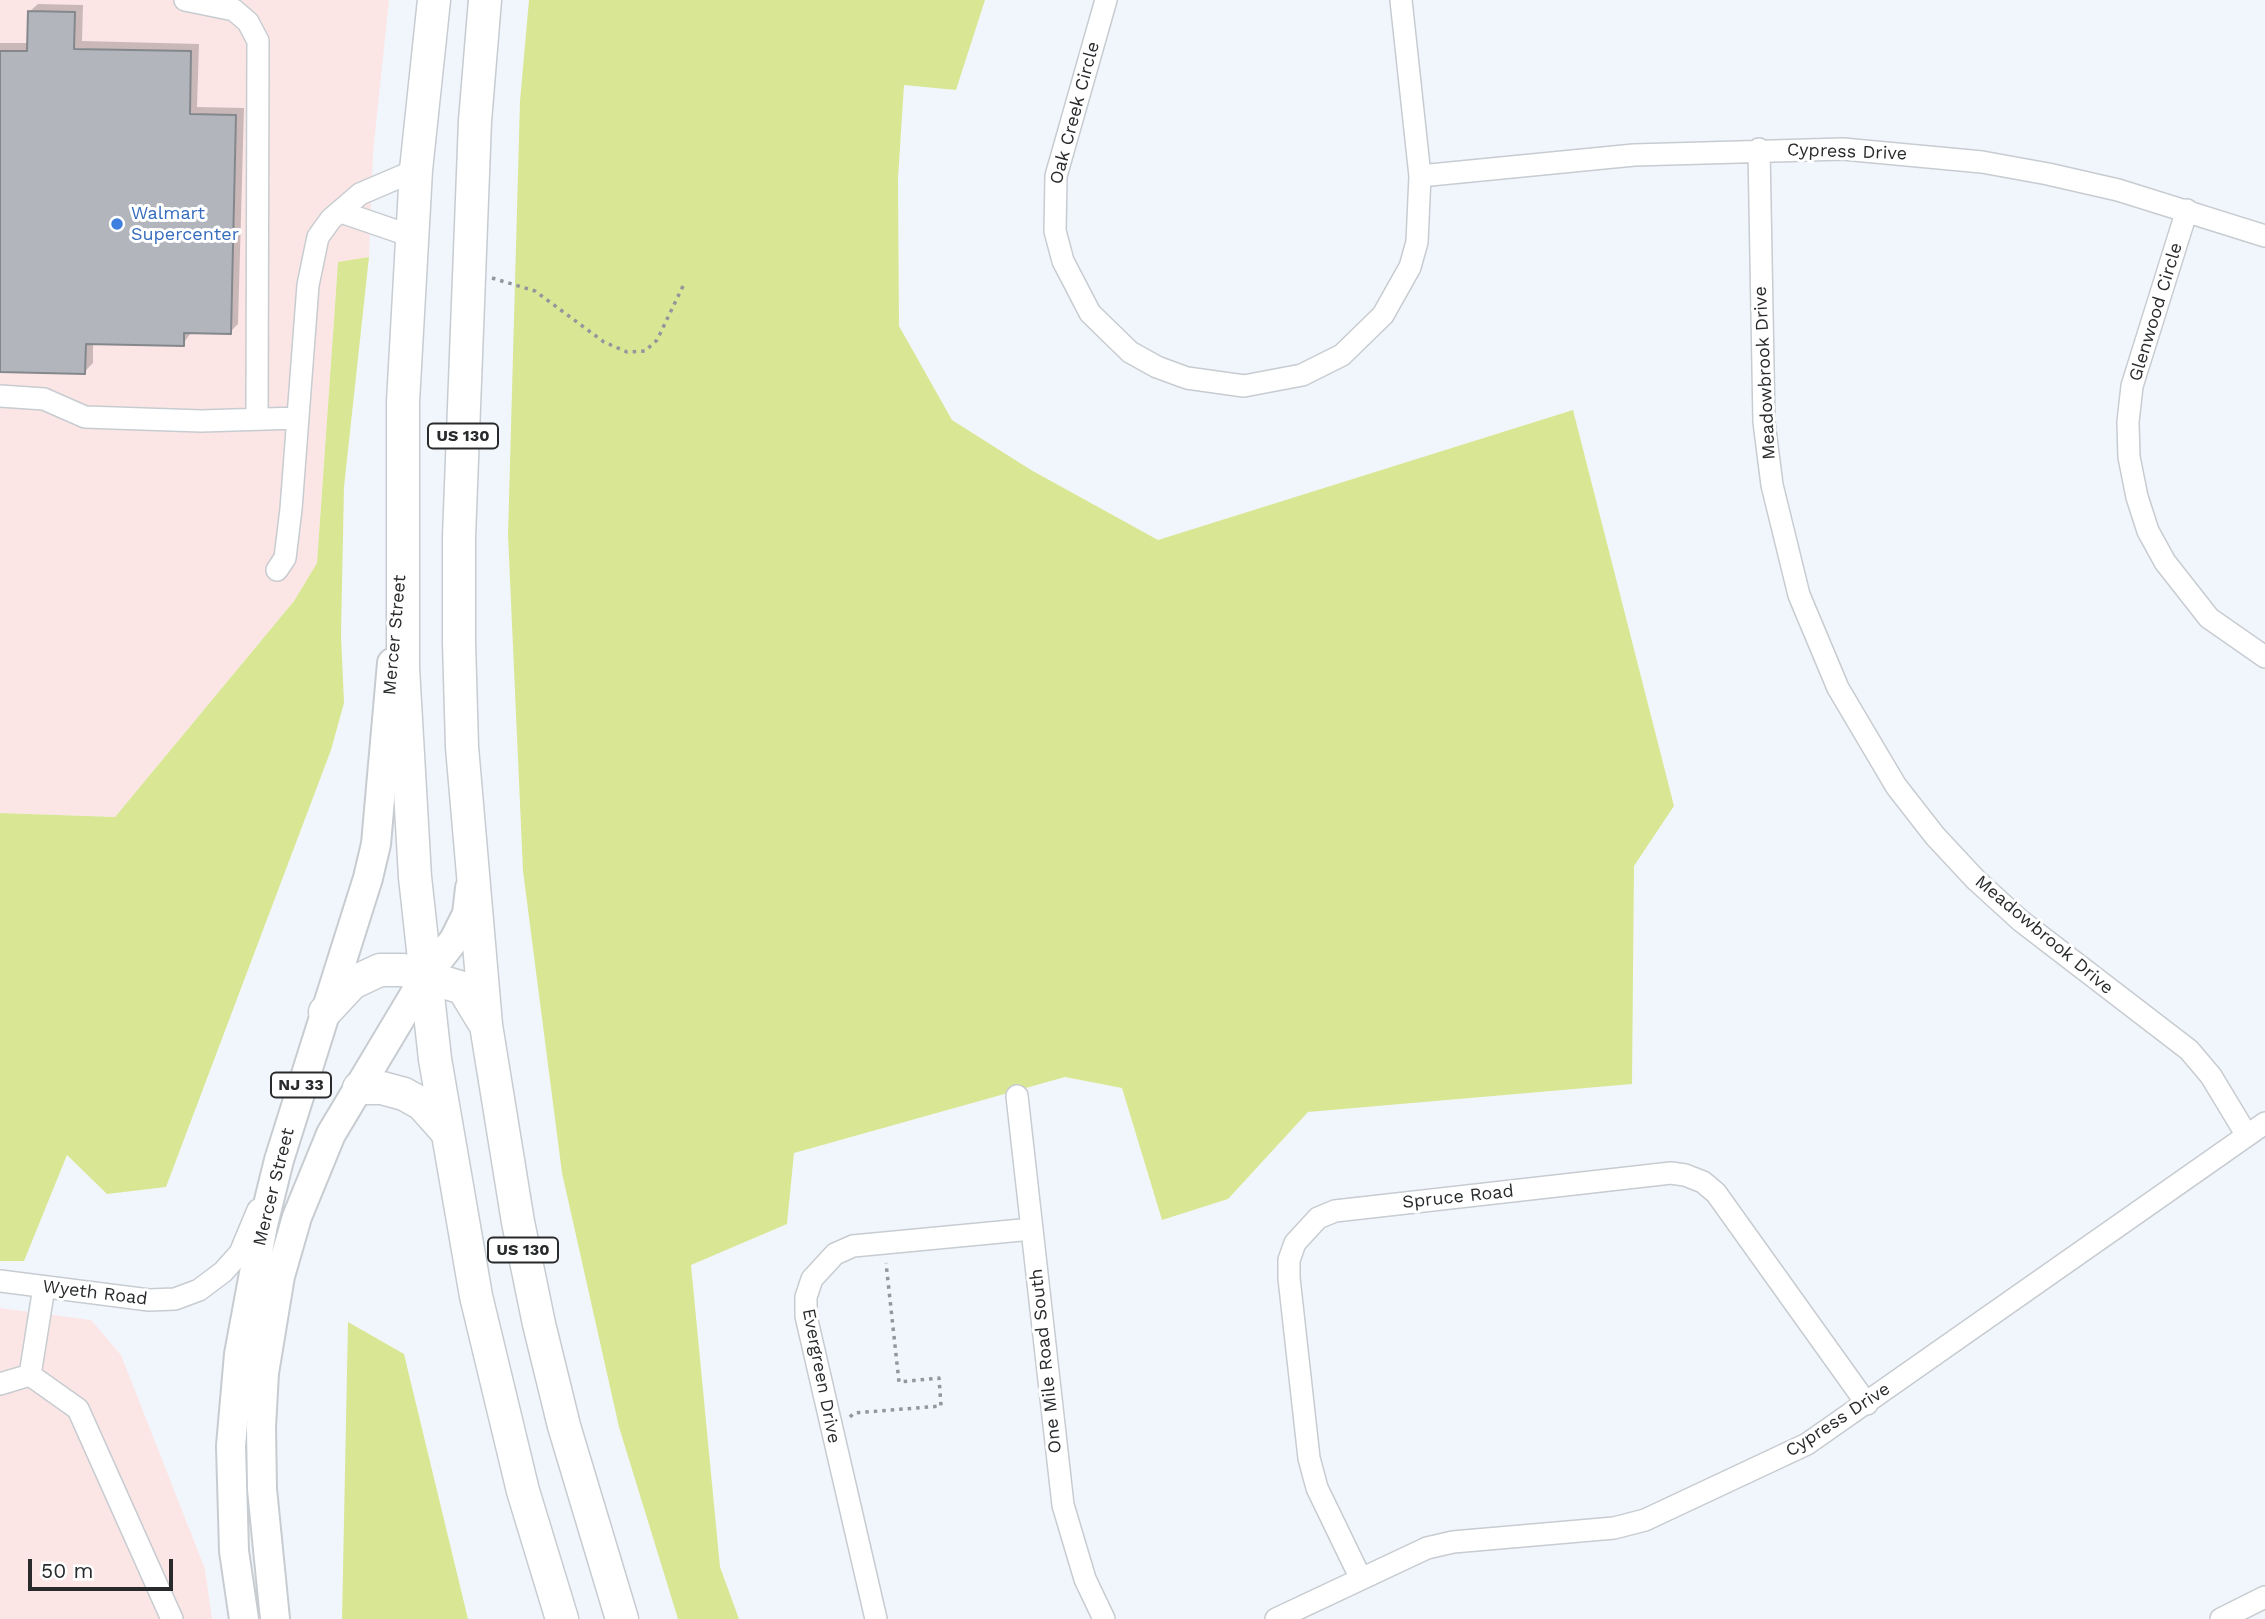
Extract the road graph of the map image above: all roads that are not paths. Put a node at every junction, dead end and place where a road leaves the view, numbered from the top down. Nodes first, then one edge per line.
1 (185, 0) edge
2 (434, 0) edge
3 (485, 0) edge
4 (1105, 0) edge
5 (1401, 0) edge
6 (1759, 149) junction
7 (416, 170) junction
8 (1420, 176) junction
9 (2187, 210) junction
10 (341, 212) junction
11 (411, 236) junction
12 (2265, 236) edge
13 (0, 396) edge
14 (257, 418) junction
15 (298, 418) junction
16 (402, 555) junction
17 (277, 570) dead end
18 (2265, 657) edge
19 (473, 871) junction
20 (425, 977) junction
21 (326, 1012) junction
22 (486, 1025) junction
23 (359, 1088) junction
24 (1017, 1096) dead end
25 (2265, 1123) edge
26 (447, 1132) junction
27 (2246, 1134) junction
28 (279, 1160) junction
29 (1032, 1230) junction
30 (0, 1282) edge
31 (44, 1287) junction
32 (30, 1375) junction
33 (0, 1384) edge
34 (1867, 1404) junction
35 (1361, 1579) junction
36 (2265, 1597) edge
37 (172, 1619) edge
38 (244, 1619) edge
39 (275, 1619) edge
40 (562, 1619) edge
41 (622, 1619) edge
42 (876, 1619) edge
43 (1104, 1619) edge
44 (1276, 1619) edge
45 (2221, 1619) edge

1 - 14 street
2 - 7 highway, US 130
3 - 19 highway, US 130
4 - 8 street, Oak Creek Circle
5 - 8 street, Oak Creek Circle
6 - 8 street, Cypress Drive
6 - 9 street, Cypress Drive
6 - 27 street, Meadowbrook Drive
7 - 10 street
7 - 11 highway, US 130
9 - 12 street, Cypress Drive
9 - 18 street, Glenwood Circle
10 - 11 street
10 - 15 street
11 - 16 highway, US 130
13 - 14 street
14 - 15 street
15 - 17 street
16 - 20 highway, US 130
16 - 21 main road, Mercer Street / NJ 33
19 - 20 main road, Mercer Street / NJ 33
19 - 22 highway, US 130
20 - 21 highway
20 - 22 highway
20 - 23 main road, Mercer Street / NJ 33
20 - 26 highway, US 130
21 - 28 main road, Mercer Street / NJ 33
22 - 41 highway, US 130
23 - 26 highway
23 - 39 main road, Mercer Street / NJ 33
24 - 29 street, One Mile Road South
25 - 27 street, Cypress Drive
26 - 40 highway, US 130
27 - 34 street, Cypress Drive
28 - 31 street, Wyeth Road
28 - 38 main road, Mercer Street / NJ 33
29 - 42 street, Evergreen Drive
29 - 43 street, One Mile Road South
30 - 31 street, Wyeth Road
31 - 32 street
32 - 33 street
32 - 37 street
34 - 35 street, Cypress Drive
34 - 35 street, Spruce Road
35 - 44 street, Cypress Drive
36 - 45 street

